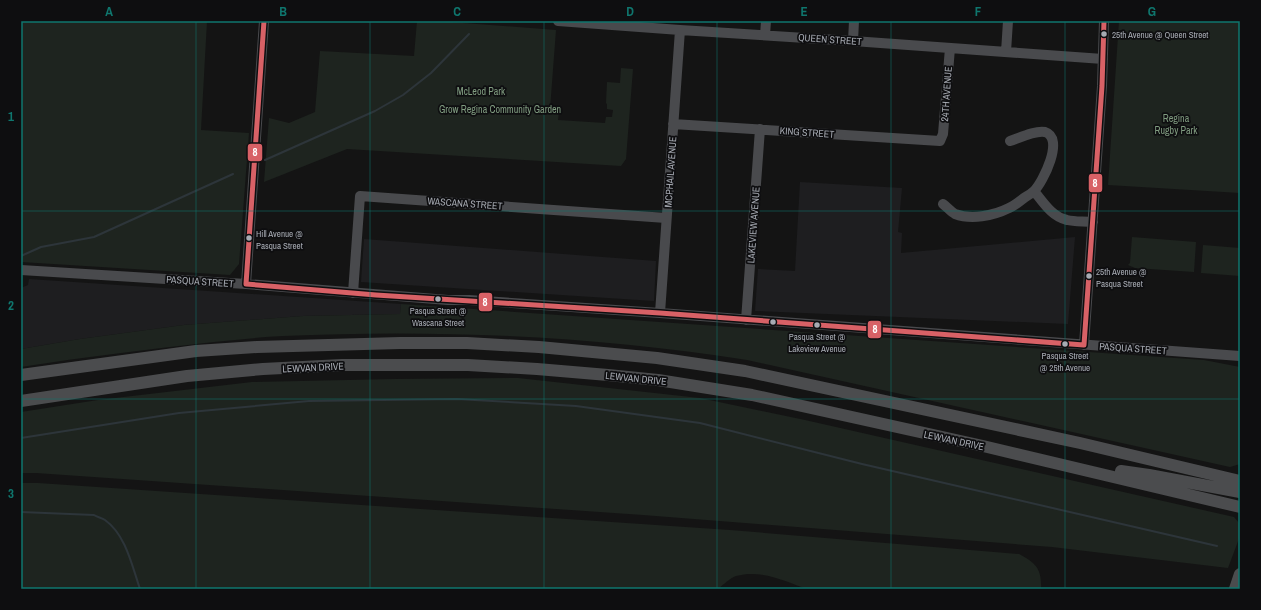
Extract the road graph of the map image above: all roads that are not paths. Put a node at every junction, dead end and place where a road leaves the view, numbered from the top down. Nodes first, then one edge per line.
1 (264, 21) edge
2 (558, 21) edge
3 (766, 21) edge
4 (854, 21) edge
5 (1008, 21) edge
6 (1104, 21) edge
7 (680, 30) junction
8 (765, 35) junction
9 (852, 41) junction
10 (950, 48) junction
11 (1006, 52) junction
12 (1103, 60) junction
13 (673, 124) junction
14 (760, 129) junction
15 (940, 141) joint
16 (1010, 141) dead end
17 (1034, 191) junction
18 (943, 204) dead end
19 (666, 218) junction
20 (1093, 222) junction
21 (21, 270) edge
22 (246, 284) junction
23 (353, 293) junction
24 (660, 313) junction
25 (746, 320) junction
26 (1084, 345) junction
27 (1240, 356) edge
28 (21, 375) edge
29 (21, 401) edge
30 (1039, 459) junction
31 (1240, 481) edge
32 (1240, 492) edge
33 (1240, 507) edge
34 (1240, 574) edge
35 (1235, 589) edge

1 - 22 street
2 - 7 street, QUEEN STREET
3 - 8 street
4 - 9 street
5 - 11 street
6 - 12 street
7 - 8 street, QUEEN STREET
7 - 13 street, MCPHAIL AVENUE
8 - 9 street, QUEEN STREET
9 - 10 street, QUEEN STREET
10 - 11 street, QUEEN STREET
10 - 15 street, 24TH AVENUE
11 - 12 street, QUEEN STREET
12 - 20 street
13 - 14 street, KING STREET
13 - 19 street, MCPHAIL AVENUE
14 - 15 street, KING STREET
14 - 25 street, LAKEVIEW AVENUE
16 - 17 street
17 - 18 street
17 - 20 street
19 - 23 street, WASCANA STREET
19 - 24 street, MCPHAIL AVENUE
20 - 26 street
21 - 22 street, PASQUA STREET
22 - 23 street, PASQUA STREET
23 - 24 street, PASQUA STREET
24 - 25 street, PASQUA STREET
25 - 26 street, PASQUA STREET
26 - 27 street, PASQUA STREET
28 - 31 main road
29 - 30 main road, LEWVAN DRIVE
30 - 32 main road
30 - 33 main road, LEWVAN DRIVE
34 - 35 main road

